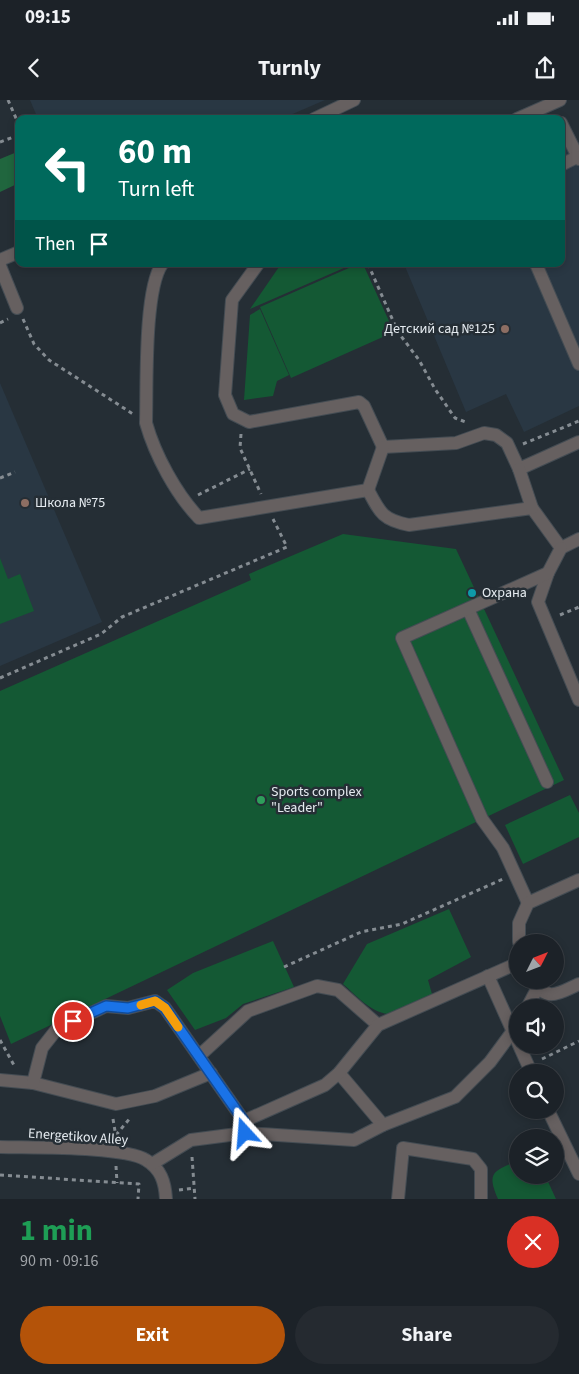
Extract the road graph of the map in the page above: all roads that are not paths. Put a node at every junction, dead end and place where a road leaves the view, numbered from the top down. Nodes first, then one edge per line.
1 (354, 100) edge
2 (556, 102) edge
3 (322, 115) edge
4 (526, 115) edge
5 (558, 115) edge
6 (565, 131) edge
7 (578, 158) edge
8 (565, 163) edge
9 (15, 254) edge
10 (0, 260) edge
11 (0, 266) edge
12 (160, 267) edge
13 (256, 267) edge
14 (537, 267) edge
15 (19, 311) road end
16 (579, 364) edge
17 (579, 442) edge
18 (383, 447) junction
19 (519, 469) junction
20 (368, 490) junction
21 (532, 508) junction
22 (579, 539) edge
23 (561, 548) junction
24 (548, 573) junction
25 (468, 609) junction
26 (579, 700) edge
27 (547, 782) dead end
28 (579, 880) edge
29 (528, 903) junction
30 (519, 934) edge
31 (509, 967) edge
32 (488, 976) junction
33 (542, 989) edge
34 (577, 989) edge
35 (509, 1017) edge
36 (378, 1025) junction
37 (509, 1037) edge
38 (199, 1056) junction
39 (210, 1073) junction
40 (339, 1073) junction
41 (0, 1080) edge
42 (29, 1083) junction
43 (552, 1119) edge
44 (383, 1125) junction
45 (245, 1127) junction
46 (0, 1147) edge
47 (152, 1164) junction
48 (579, 1174) edge
49 (166, 1199) edge
50 (398, 1199) edge
51 (481, 1199) edge

1 - 3 street
2 - 4 street
2 - 5 street
6 - 7 street
7 - 8 street
9 - 10 street
11 - 15 street
12 - 20 street
13 - 18 street
14 - 16 street
17 - 19 street
18 - 19 street
18 - 20 street
19 - 21 street
20 - 21 street
21 - 23 street
22 - 23 street
23 - 24 street
24 - 25 street
24 - 26 street
25 - 27 street
25 - 29 street
28 - 29 street
29 - 30 street
31 - 32 street
32 - 35 street
32 - 36 street
33 - 34 street
36 - 38 street
36 - 40 street
37 - 44 street
38 - 39 street
38 - 42 street
39 - 42 street
39 - 45 street
40 - 44 street
40 - 45 street
41 - 42 street
43 - 48 street
44 - 45 street
45 - 47 street
46 - 47 street, Energetikov Alley
47 - 49 street
50 - 51 street

